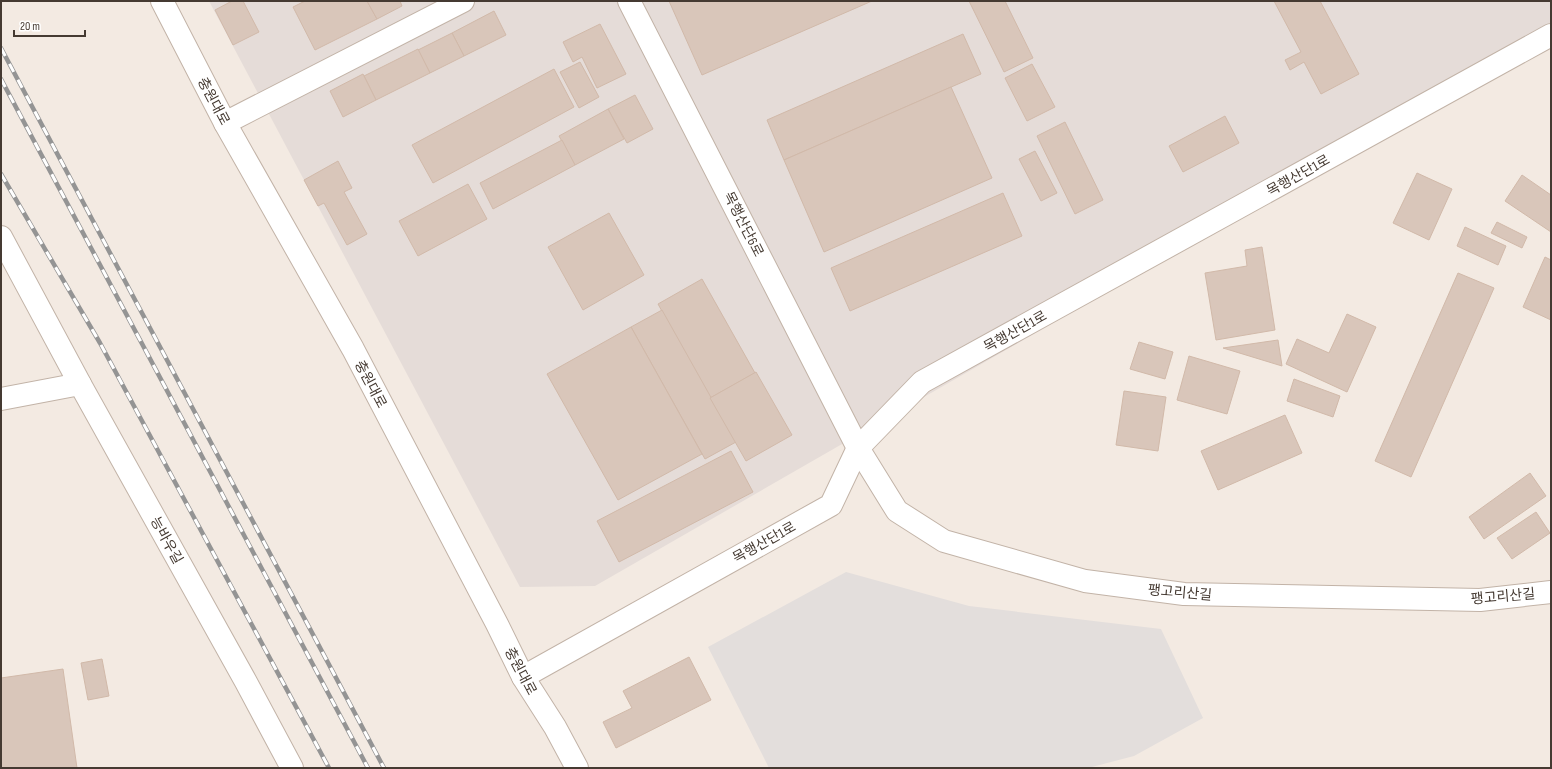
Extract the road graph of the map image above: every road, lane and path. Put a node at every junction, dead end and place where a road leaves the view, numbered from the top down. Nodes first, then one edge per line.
1 (162, 1) edge
2 (462, 1) edge
3 (629, 1) edge
4 (1551, 35) edge
5 (225, 123) junction
6 (1, 237) edge
7 (80, 384) junction
8 (1, 399) edge
9 (858, 448) junction
10 (1551, 592) edge
11 (523, 678) junction
12 (292, 768) edge
13 (577, 768) edge

1 - 5 street, 충원대로
2 - 5 street
3 - 9 street, 목행산단6로
4 - 9 street, 목행산단1로
5 - 11 street, 충원대로
6 - 7 street, 능바우길
7 - 8 street
7 - 12 street, 능바우길
9 - 10 street, 팽고리산길
9 - 11 street, 목행산단1로
11 - 13 street, 충원대로

